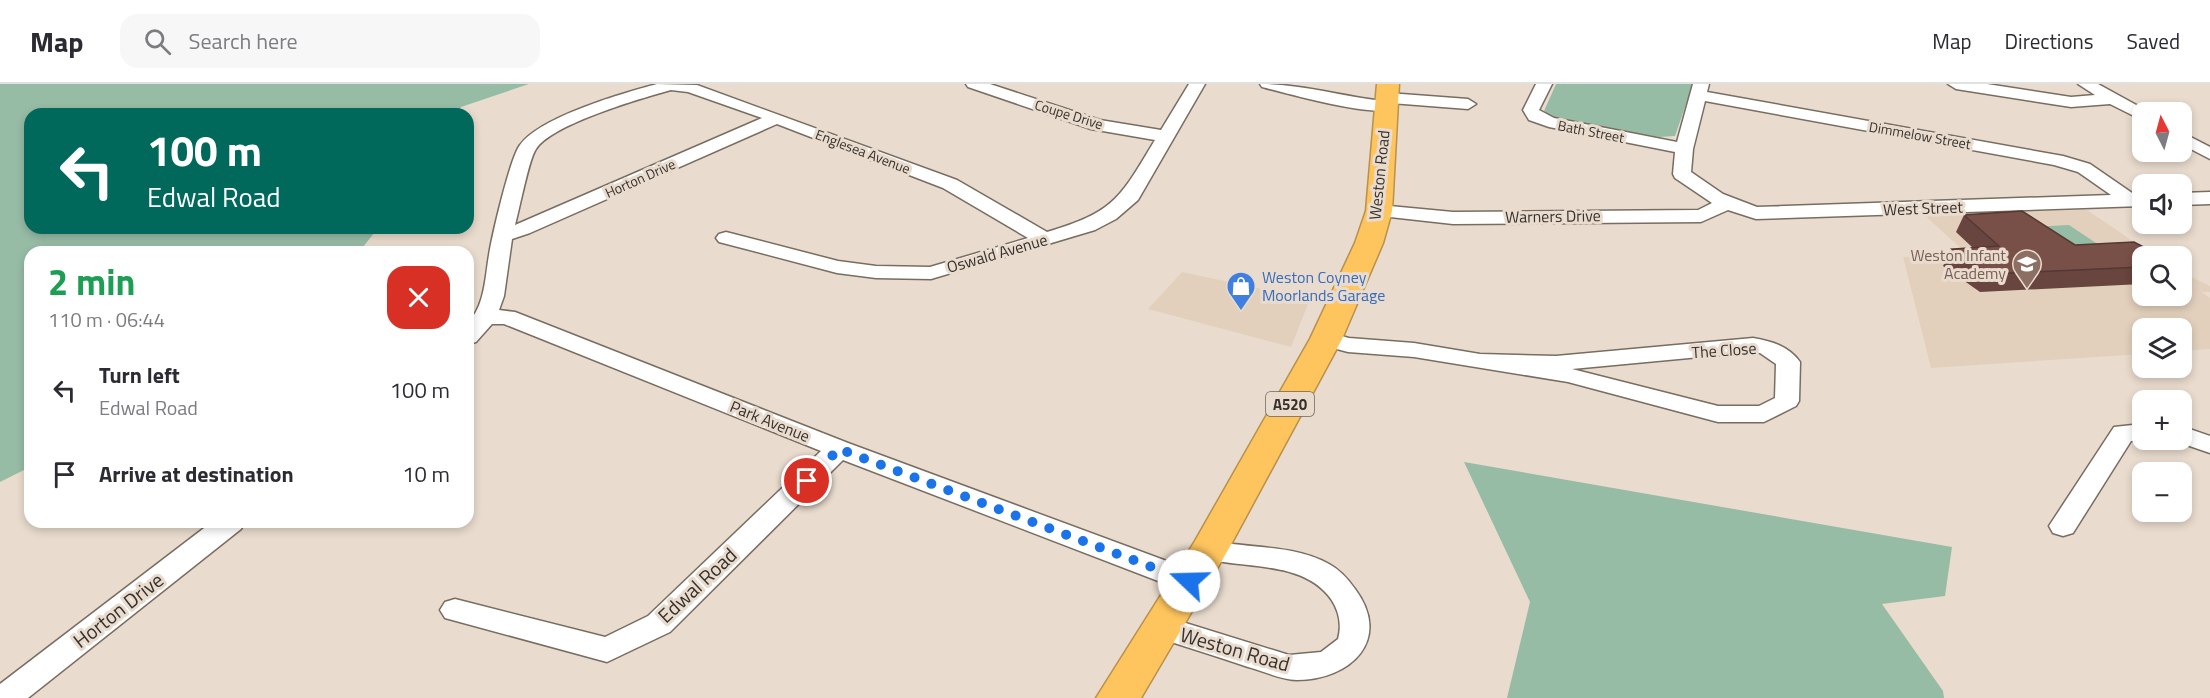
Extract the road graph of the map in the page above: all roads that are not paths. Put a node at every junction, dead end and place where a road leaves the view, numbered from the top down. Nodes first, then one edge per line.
1 (974, 84) edge
2 (1197, 84) edge
3 (1268, 84) edge
4 (1544, 84) edge
5 (1956, 84) edge
6 (2086, 84) edge
7 (671, 85) edge
8 (1699, 89) edge
9 (1387, 96) edge
10 (2114, 99) junction
11 (1468, 104) dead end
12 (2132, 109) edge
13 (777, 118) junction
14 (1166, 136) junction
15 (2192, 143) edge
16 (1684, 148) junction
17 (2210, 153) edge
18 (2132, 198) edge
19 (2210, 198) edge
20 (2192, 199) edge
21 (1716, 200) junction
22 (2132, 201) edge
23 (1379, 211) junction
24 (502, 235) junction
25 (726, 238) dead end
26 (1045, 239) junction
27 (486, 317) junction
28 (474, 330) edge
29 (1326, 339) junction
30 (1480, 361) junction
31 (2132, 433) edge
32 (2192, 438) edge
33 (2210, 445) edge
34 (839, 449) junction
35 (2063, 525) dead end
36 (223, 528) edge
37 (1209, 550) junction
38 (1189, 581) junction
39 (455, 609) dead end
40 (1163, 628) junction
41 (5, 698) edge
42 (1118, 698) edge

1 - 14 street, Coupe Drive
2 - 14 street, Oswald Avenue
3 - 9 street
4 - 16 street, Bath Street
5 - 10 street
6 - 10 street
7 - 13 street, Englesea Avenue
7 - 24 street
8 - 16 street
8 - 18 street, Dimmelow Street
9 - 11 street
9 - 23 highway, Weston Road / A520
10 - 12 street
13 - 24 street, Horton Drive
13 - 26 street, Englesea Avenue
14 - 26 street, Oswald Avenue
15 - 17 street
16 - 21 street
19 - 20 street
21 - 22 street, West Street
21 - 23 street, Warners Drive
23 - 29 highway, Weston Road / A520
24 - 27 street
25 - 26 street, Oswald Avenue
27 - 28 street
27 - 34 street, Park Avenue
29 - 30 street, The Close
29 - 37 highway, Weston Road / A520
30 - 30 street, The Close
31 - 35 street
32 - 33 street
34 - 38 street, Park Avenue
34 - 39 street, Edwal Road
36 - 41 street, Horton Drive
37 - 38 highway, Weston Road / A520
37 - 40 street, Weston Road
38 - 40 highway, Weston Road / A520
40 - 42 highway, Weston Road / A520

